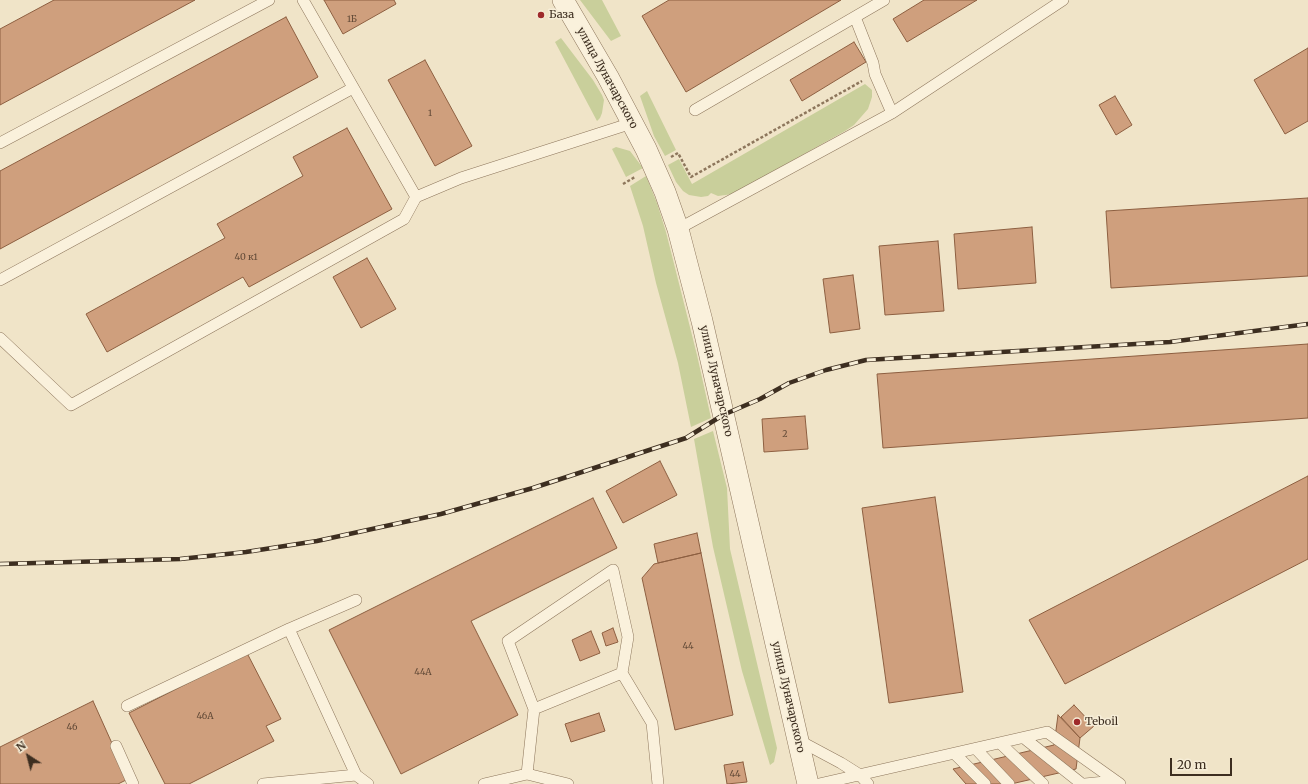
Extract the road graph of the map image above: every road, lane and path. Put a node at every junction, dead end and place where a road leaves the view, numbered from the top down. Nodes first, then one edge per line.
1 (268, 0) edge
2 (303, 0) edge
3 (563, 0) edge
4 (884, 0) edge
5 (1063, 0) edge
6 (854, 17) junction
7 (875, 74) junction
8 (353, 88) junction
9 (695, 110) dead end
10 (892, 113) junction
11 (632, 123) junction
12 (0, 143) edge
13 (669, 158) dead end
14 (637, 176) dead end
15 (623, 184) dead end
16 (416, 197) junction
17 (678, 229) junction
18 (0, 280) edge
19 (0, 338) edge
20 (356, 600) dead end
21 (288, 629) junction
22 (622, 673) junction
23 (127, 706) dead end
24 (534, 709) junction
25 (1024, 738) junction
26 (798, 740) junction
27 (1001, 744) junction
28 (116, 746) dead end
29 (976, 749) junction
30 (955, 754) junction
31 (526, 774) junction
32 (356, 775) junction
33 (860, 775) junction
34 (1118, 783) edge
35 (133, 784) edge
36 (263, 784) edge
37 (368, 784) edge
38 (484, 784) edge
39 (568, 784) edge
40 (658, 784) edge
41 (808, 784) edge
42 (819, 784) edge
43 (868, 784) edge
44 (985, 784) edge
45 (1009, 784) edge
46 (1043, 784) edge
47 (1082, 784) edge
48 (1085, 784) edge

1 - 12 lane
2 - 8 lane
3 - 11 street, улица Луначарского
4 - 6 lane
5 - 10 lane
6 - 7 lane
6 - 9 lane
7 - 10 lane
7 - 13 path
8 - 16 lane
8 - 18 lane
10 - 17 lane
11 - 16 lane
11 - 17 street, улица Луначарского
14 - 15 path
16 - 19 lane
17 - 26 street, улица Луначарского
20 - 21 lane
21 - 23 lane
21 - 32 lane
22 - 24 lane
22 - 24 lane
22 - 40 lane
24 - 31 lane
25 - 27 lane
25 - 34 lane
25 - 47 lane
26 - 33 lane
26 - 41 street, улица Луначарского
27 - 29 lane
27 - 46 lane
28 - 35 lane
29 - 30 lane
29 - 45 lane
30 - 33 lane
30 - 44 lane
31 - 38 lane
31 - 39 lane
32 - 36 lane
32 - 37 lane
33 - 42 lane
33 - 43 lane
34 - 48 lane

